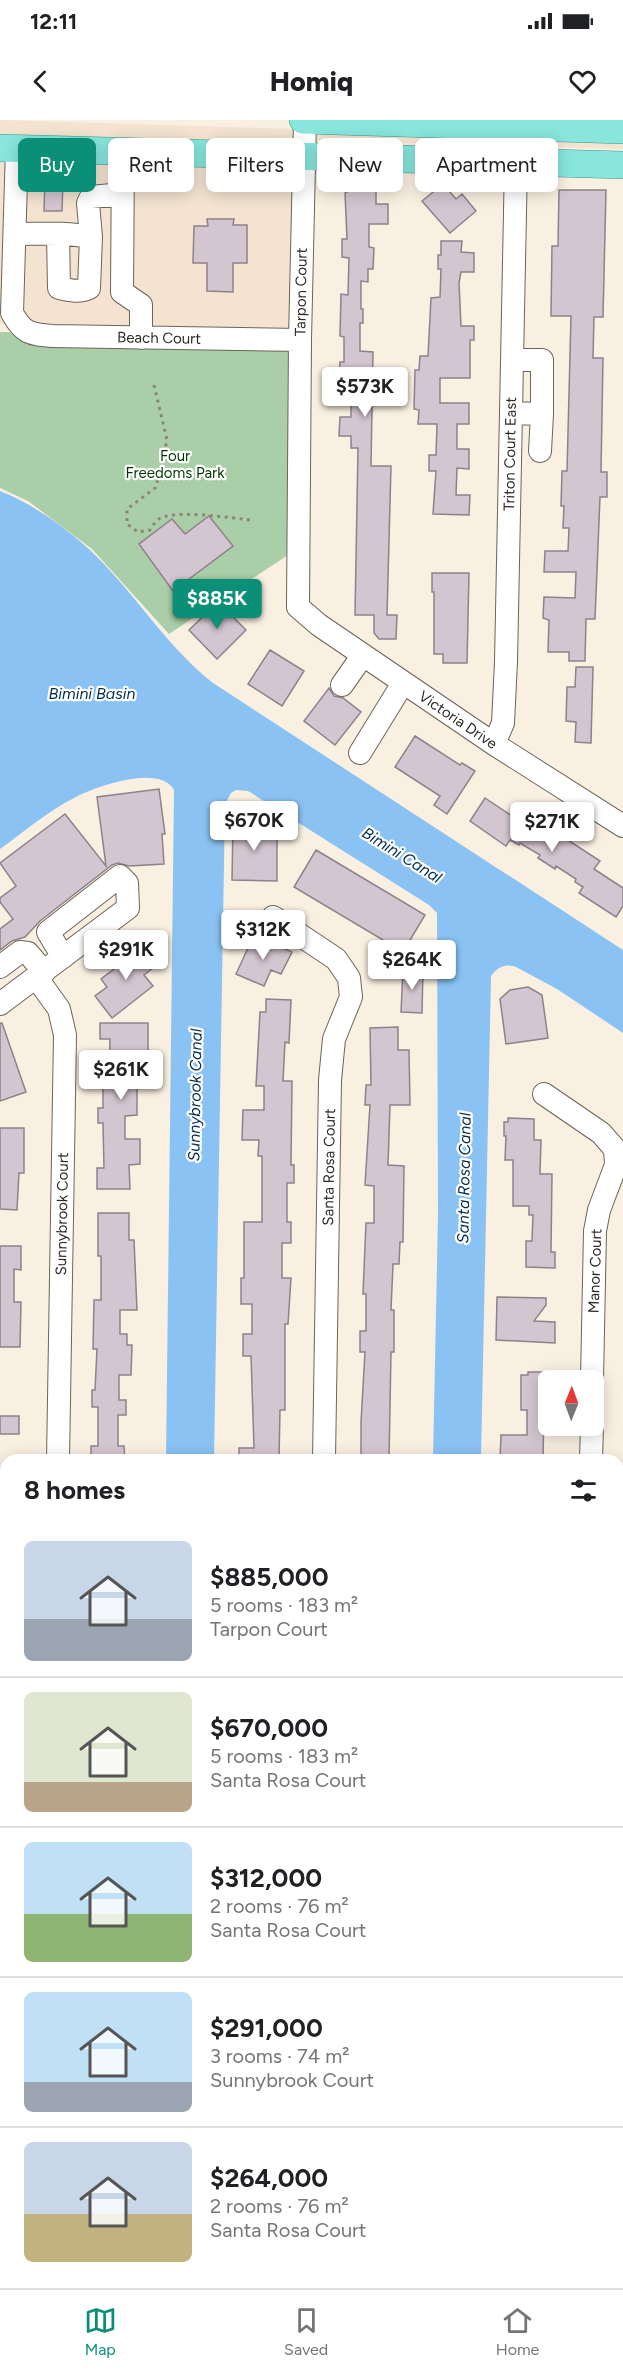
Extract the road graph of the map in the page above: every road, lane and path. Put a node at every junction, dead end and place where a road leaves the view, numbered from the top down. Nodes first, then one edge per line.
1 (304, 120) edge
2 (542, 124) edge
3 (623, 130) edge
4 (304, 138) edge
5 (9, 148) edge
6 (108, 151) edge
7 (305, 156) edge
8 (415, 159) edge
9 (558, 163) edge
10 (623, 165) edge
11 (8, 188) edge
12 (303, 192) edge
13 (515, 192) edge
14 (122, 194) joint
15 (15, 234) junction
16 (58, 234) junction
17 (91, 237) junction
18 (7, 280) edge
19 (141, 338) junction
20 (300, 340) junction
21 (512, 360) junction
22 (154, 385) dead end
23 (511, 413) junction
24 (542, 414) junction
25 (540, 451) dead end
26 (250, 520) dead end
27 (298, 607) joint
28 (363, 655) junction
29 (404, 683) junction
30 (342, 686) dead end
31 (494, 744) junction
32 (360, 753) dead end
33 (623, 826) edge
34 (273, 917) dead end
35 (63, 957) junction
36 (0, 968) edge
37 (40, 974) junction
38 (0, 1004) edge
39 (544, 1094) dead end
40 (592, 1370) edge
41 (592, 1436) edge
42 (58, 1454) edge
43 (324, 1454) edge
44 (591, 1454) edge

1 - 2 main road
1 - 4 street, Tarpon Court
2 - 3 main road
5 - 6 main road
5 - 11 street
7 - 8 main road
9 - 10 main road
11 - 15 street
12 - 20 street, Tarpon Court
13 - 21 street, Triton Court East
14 - 17 street
14 - 19 street
15 - 16 street
15 - 18 street
16 - 17 street
16 - 17 street
18 - 19 street, Beach Court
19 - 20 street, Beach Court
20 - 27 street, Tarpon Court
21 - 23 street, Triton Court East
21 - 24 street
22 - 26 path
23 - 24 street
23 - 31 street, Triton Court East
24 - 25 street
27 - 28 street, Victoria Drive
28 - 29 street, Victoria Drive
28 - 30 street
29 - 31 street, Victoria Drive
29 - 32 street
31 - 33 street, Victoria Drive
34 - 43 street, Santa Rosa Court
35 - 35 street
35 - 37 street
36 - 37 street, Sunnybrook Court
37 - 38 street
37 - 42 street, Sunnybrook Court
39 - 40 street, Manor Court
41 - 44 street

